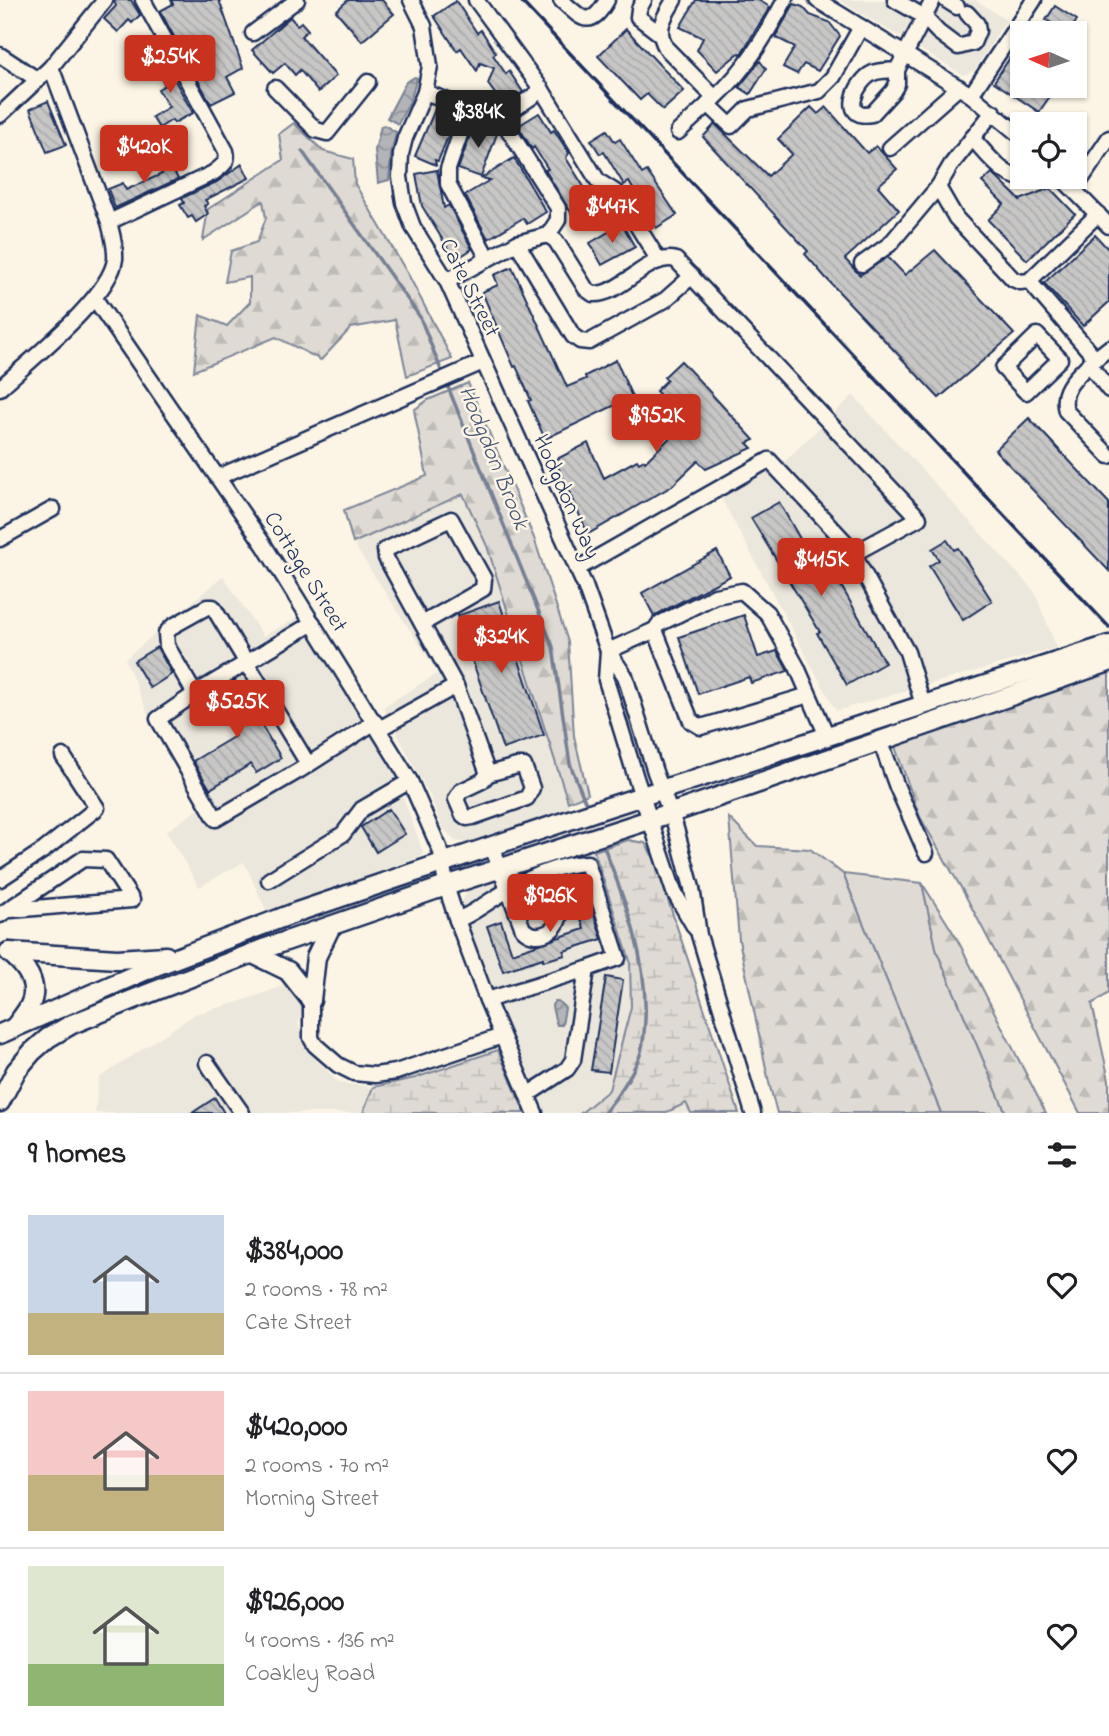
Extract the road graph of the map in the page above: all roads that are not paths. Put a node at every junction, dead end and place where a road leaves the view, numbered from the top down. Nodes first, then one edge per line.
1 (105, 0) edge
2 (143, 0) edge
3 (297, 0) edge
4 (476, 0) edge
5 (561, 0) edge
6 (607, 0) edge
7 (644, 0) edge
8 (674, 0) edge
9 (785, 0) edge
10 (817, 0) edge
11 (895, 0) edge
12 (933, 0) edge
13 (1034, 0) edge
14 (418, 3) edge
15 (957, 6) edge
16 (923, 16) junction
17 (861, 27) junction
18 (253, 33) dead end
19 (660, 34) junction
20 (905, 53) junction
21 (0, 55) edge
22 (51, 66) junction
23 (897, 70) dead end
24 (38, 80) junction
25 (368, 82) dead end
26 (275, 88) dead end
27 (542, 90) junction
28 (965, 91) junction
29 (425, 92) junction
30 (712, 101) junction
31 (469, 109) junction
32 (993, 111) junction
33 (0, 115) edge
34 (501, 118) junction
35 (1010, 126) edge
36 (678, 132) dead end
37 (972, 138) junction
38 (1109, 138) edge
39 (890, 148) dead end
40 (1010, 175) edge
41 (938, 187) junction
42 (1074, 190) joint
43 (1098, 214) junction
44 (109, 222) junction
45 (1109, 226) edge
46 (548, 234) junction
47 (517, 243) junction
48 (487, 257) junction
49 (659, 261) junction
50 (862, 264) dead end
51 (692, 276) junction
52 (447, 281) junction
53 (1029, 281) junction
54 (95, 299) junction
55 (1109, 348) edge
56 (1092, 361) junction
57 (483, 362) junction
58 (1052, 367) dead end
59 (1069, 384) junction
60 (0, 388) edge
61 (1109, 390) edge
62 (1109, 456) edge
63 (218, 477) junction
64 (53, 509) dead end
65 (0, 539) edge
66 (853, 554) junction
67 (577, 569) junction
68 (313, 623) junction
69 (422, 624) junction
70 (655, 630) junction
71 (1109, 645) edge
72 (608, 651) junction
73 (1109, 663) edge
74 (247, 664) junction
75 (456, 687) junction
76 (195, 694) junction
77 (810, 695) junction
78 (923, 705) junction
79 (377, 725) junction
80 (827, 736) junction
81 (880, 740) junction
82 (63, 756) dead end
83 (308, 764) junction
84 (488, 774) junction
85 (410, 781) junction
86 (662, 790) junction
87 (642, 796) junction
88 (670, 813) junction
89 (650, 820) junction
90 (492, 846) junction
91 (926, 853) dead end
92 (443, 863) junction
93 (500, 868) junction
94 (542, 874) junction
95 (0, 879) edge
96 (269, 880) dead end
97 (446, 886) junction
98 (509, 891) junction
99 (5, 912) edge
100 (457, 920) junction
101 (331, 926) junction
102 (699, 935) junction
103 (196, 951) junction
104 (4, 952) edge
105 (253, 954) junction
106 (587, 969) junction
107 (311, 1000) junction
108 (487, 1000) junction
109 (7, 1031) edge
110 (502, 1036) junction
111 (207, 1063) dead end
112 (527, 1096) junction
113 (0, 1102) edge
114 (242, 1113) edge
115 (535, 1113) edge
116 (753, 1113) edge

1 - 22 street
2 - 44 street
3 - 18 street
4 - 27 street
5 - 6 street
7 - 19 street
8 - 19 street
9 - 30 street
10 - 17 street
11 - 16 street
12 - 16 street
13 - 28 street
14 - 29 street, Cate Street
15 - 16 street
16 - 20 street
17 - 20 street
17 - 30 street
19 - 30 street
20 - 23 street
20 - 28 street
21 - 24 street
22 - 24 street
22 - 44 street
24 - 33 street
25 - 26 street
27 - 34 street
27 - 49 street
28 - 32 street
28 - 39 street
29 - 31 street
29 - 52 street, Cate Street
30 - 36 street
31 - 34 street
31 - 48 street
32 - 35 street
32 - 37 street
34 - 46 street
37 - 40 street
37 - 41 street
38 - 42 street
41 - 50 street
41 - 53 street
42 - 43 street
43 - 45 street
43 - 53 street
44 - 54 street
46 - 47 street
46 - 49 street
47 - 48 street
47 - 51 street
48 - 52 street
49 - 51 street
51 - 66 street
52 - 57 street, Cate Street
53 - 56 street
54 - 60 street
54 - 63 street, Cottage Street
55 - 56 street
56 - 59 street
56 - 61 street
57 - 63 street, Cate Street
57 - 67 street, Hodgdon Way
58 - 59 street
59 - 62 street
63 - 68 street, Cottage Street
64 - 65 street
66 - 67 street
66 - 78 street
67 - 72 street, Hodgdon Way
68 - 74 street
68 - 79 street, Cottage Street
69 - 69 street
69 - 75 street
70 - 72 street
70 - 77 street
70 - 77 street
71 - 78 main road
72 - 86 street, Hodgdon Way
72 - 87 street, Hodgdon Way
73 - 81 main road
74 - 76 street
74 - 76 street
74 - 83 street
75 - 79 street
75 - 84 street
76 - 83 street
77 - 80 street
78 - 80 main road
79 - 83 street
79 - 85 street, Cottage Street
80 - 86 main road
81 - 88 main road
81 - 91 street
82 - 95 street
84 - 84 street
85 - 92 street, Cottage Street
85 - 96 street
86 - 87 main road
86 - 88 street, Hodgdon Way
87 - 89 street, Hodgdon Way
87 - 90 main road
88 - 89 main road
88 - 102 street, Hodgdon Way
89 - 93 main road
89 - 102 street, Hodgdon Way
90 - 92 main road
90 - 93 street
92 - 97 street, Cottage Street
92 - 103 main road
93 - 97 main road
93 - 98 street
94 - 98 street
94 - 98 street
94 - 106 street
97 - 100 street, Cottage Street
97 - 101 main road
98 - 100 street
99 - 99 street
100 - 108 street, Cottage Street
101 - 105 main road
101 - 107 main road
102 - 116 street
103 - 104 main road
103 - 109 main road
104 - 109 main road
105 - 107 main road
105 - 113 main road
106 - 108 street
106 - 112 street
107 - 110 street
108 - 110 street, Cottage Street
110 - 112 street, Cottage Street
111 - 114 street
112 - 115 street, Cottage Street

